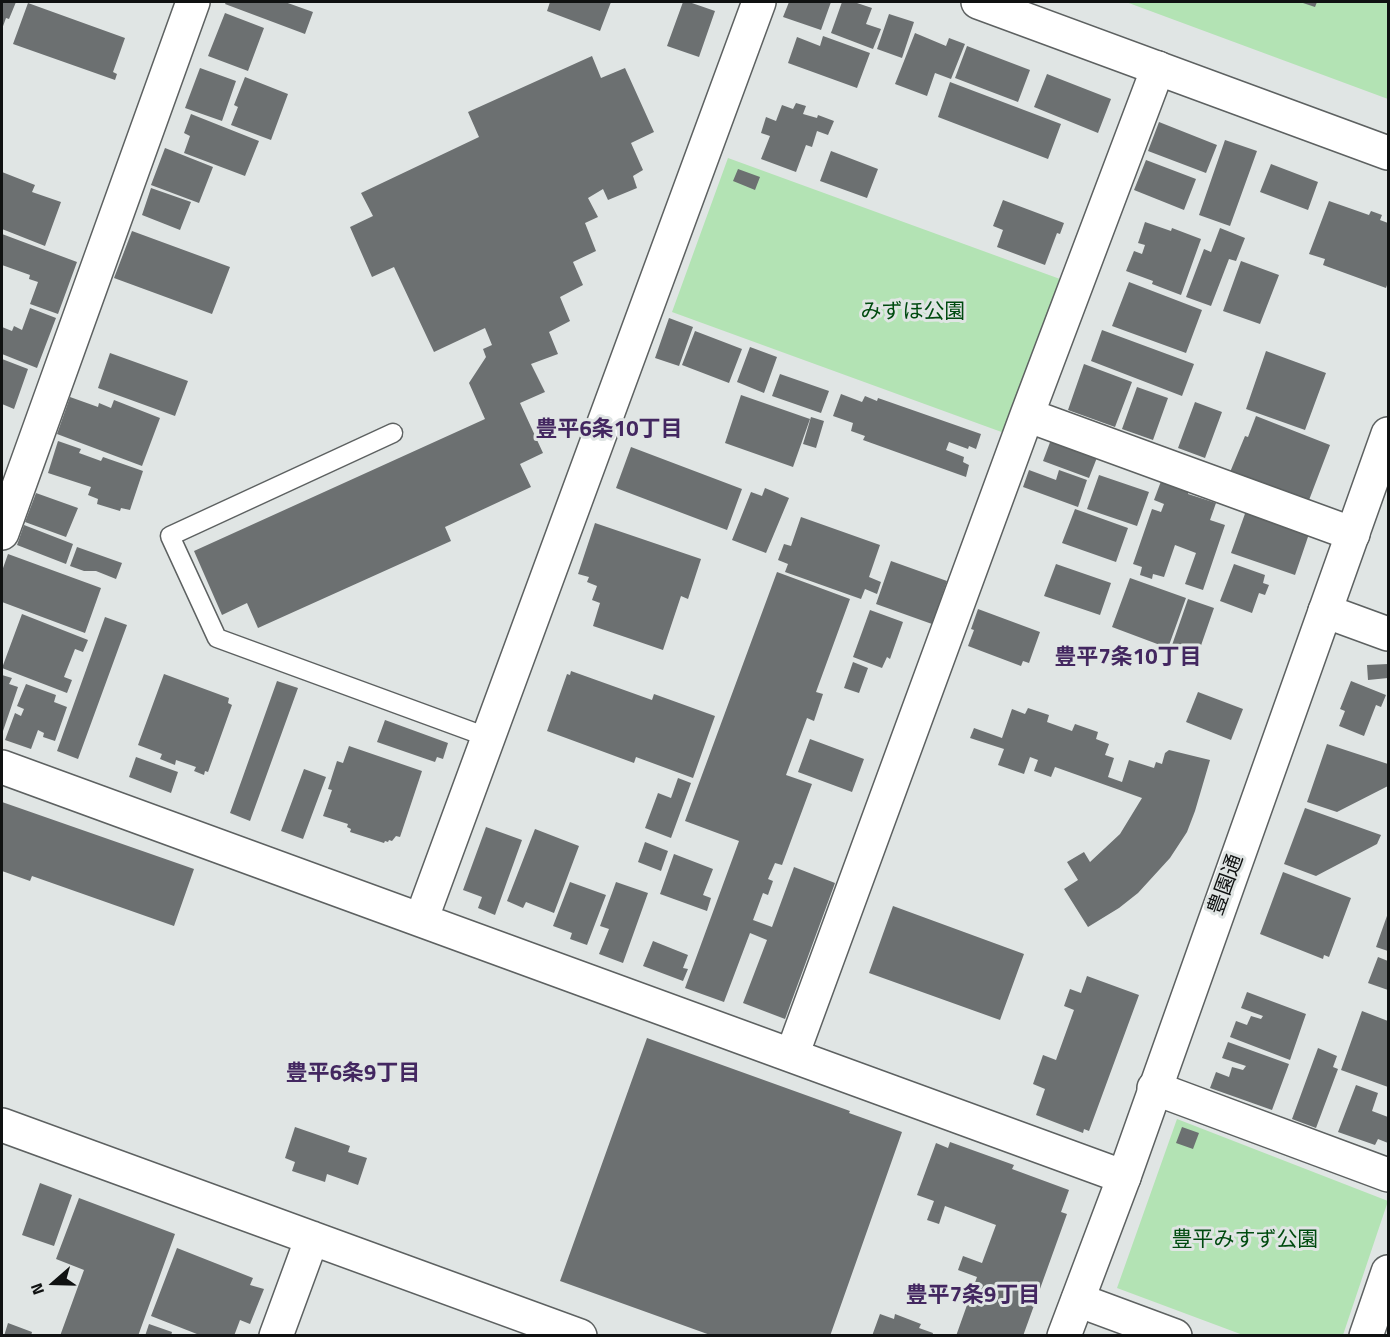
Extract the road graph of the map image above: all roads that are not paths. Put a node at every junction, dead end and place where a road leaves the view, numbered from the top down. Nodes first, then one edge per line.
1 (193, 2) edge
2 (759, 2) edge
3 (978, 2) edge
4 (1158, 68) junction
5 (1389, 153) edge
6 (1027, 415) junction
7 (393, 433) dead end
8 (1389, 434) edge
9 (2, 533) edge
10 (1353, 534) junction
11 (1325, 611) junction
12 (1389, 634) edge
13 (488, 737) junction
14 (2, 767) edge
15 (421, 920) junction
16 (792, 1055) junction
17 (1154, 1088) junction
18 (2, 1125) edge
19 (1389, 1175) edge
20 (1124, 1177) junction
21 (312, 1238) junction
22 (1389, 1272) edge
23 (1078, 1300) junction
24 (276, 1335) edge
25 (580, 1335) edge
26 (1064, 1335) edge
27 (1175, 1335) edge
28 (1366, 1335) edge

1 - 9 street
2 - 13 street
3 - 4 street
4 - 5 street
4 - 6 street
6 - 10 street
6 - 16 street
7 - 13 lane
8 - 10 street, 豊園通
10 - 11 street, 豊園通
11 - 12 street
11 - 17 street, 豊園通
13 - 15 street
14 - 15 street
15 - 16 street
16 - 20 street
17 - 19 street
17 - 20 street, 豊園通
18 - 21 street
20 - 23 street, 豊園通
21 - 24 street
21 - 25 street
22 - 28 street
23 - 26 street, 豊園通
23 - 27 street

